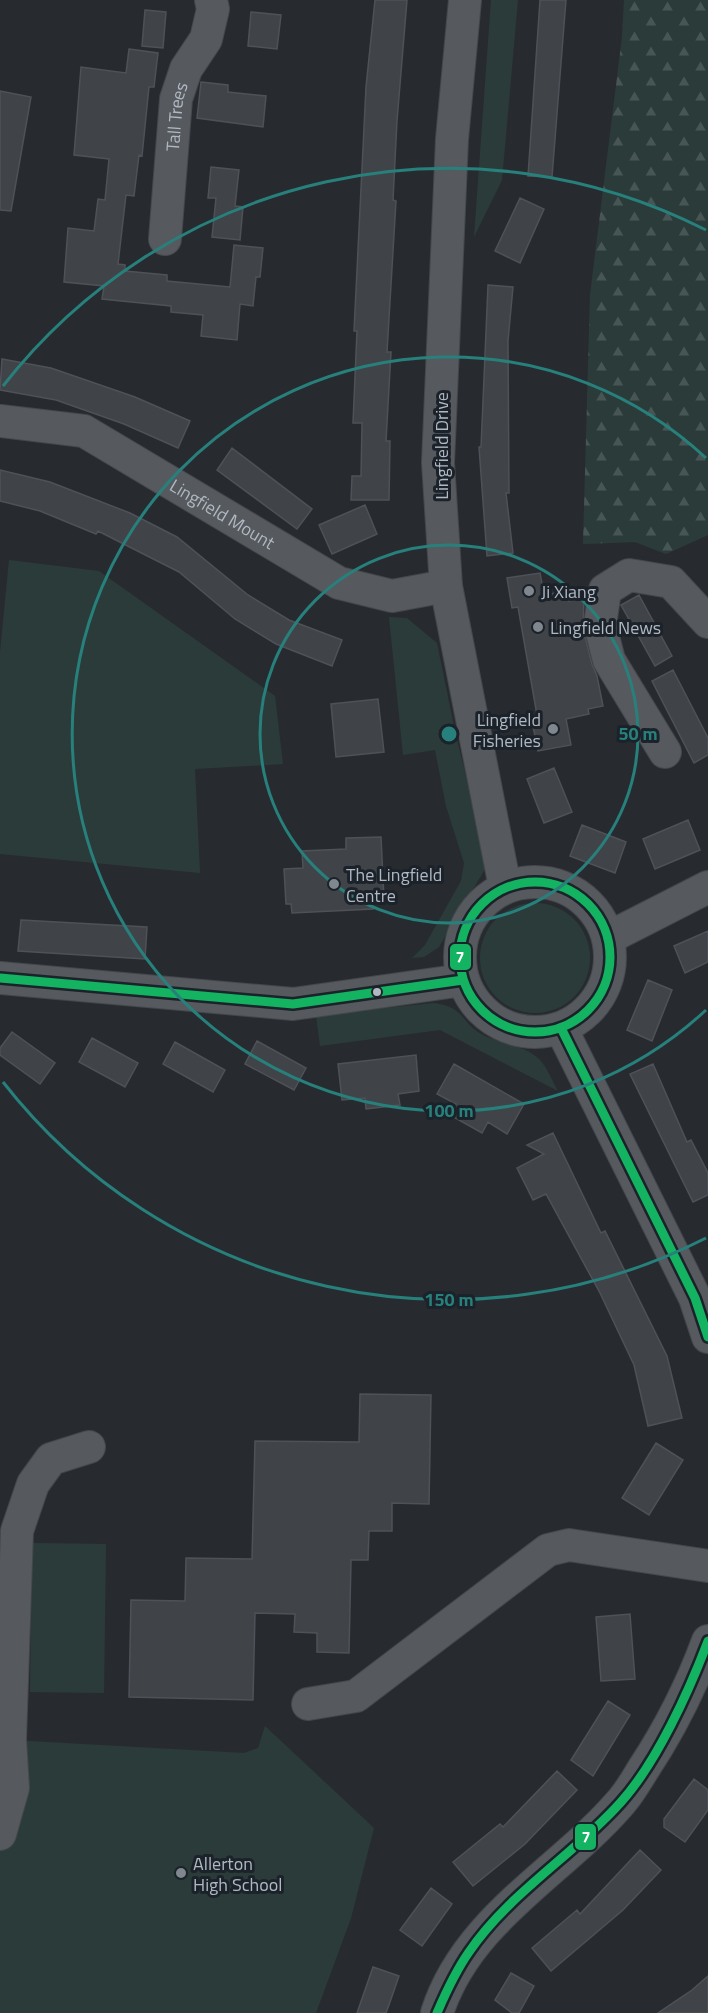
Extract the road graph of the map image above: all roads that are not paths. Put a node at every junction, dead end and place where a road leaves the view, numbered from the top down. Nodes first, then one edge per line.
1 (212, 0) edge
2 (465, 0) edge
3 (165, 239) dead end
4 (0, 422) edge
5 (446, 586) junction
6 (708, 622) edge
7 (665, 752) dead end
8 (505, 887) junction
9 (708, 887) edge
10 (608, 938) junction
11 (0, 978) edge
12 (463, 980) junction
13 (561, 1028) junction
14 (708, 1337) edge
15 (89, 1447) dead end
16 (708, 1566) edge
17 (708, 1641) edge
18 (308, 1704) dead end
19 (0, 1834) edge
20 (437, 2013) edge

1 - 3 street, Tall Trees
2 - 5 street, Lingfield Drive
4 - 5 street, Lingfield Mount
5 - 8 street, Lingfield Drive
6 - 7 street
8 - 10 street
8 - 12 street
9 - 10 street
10 - 13 street
11 - 12 street
12 - 13 street
13 - 14 street
15 - 19 street
16 - 18 street
17 - 20 street

